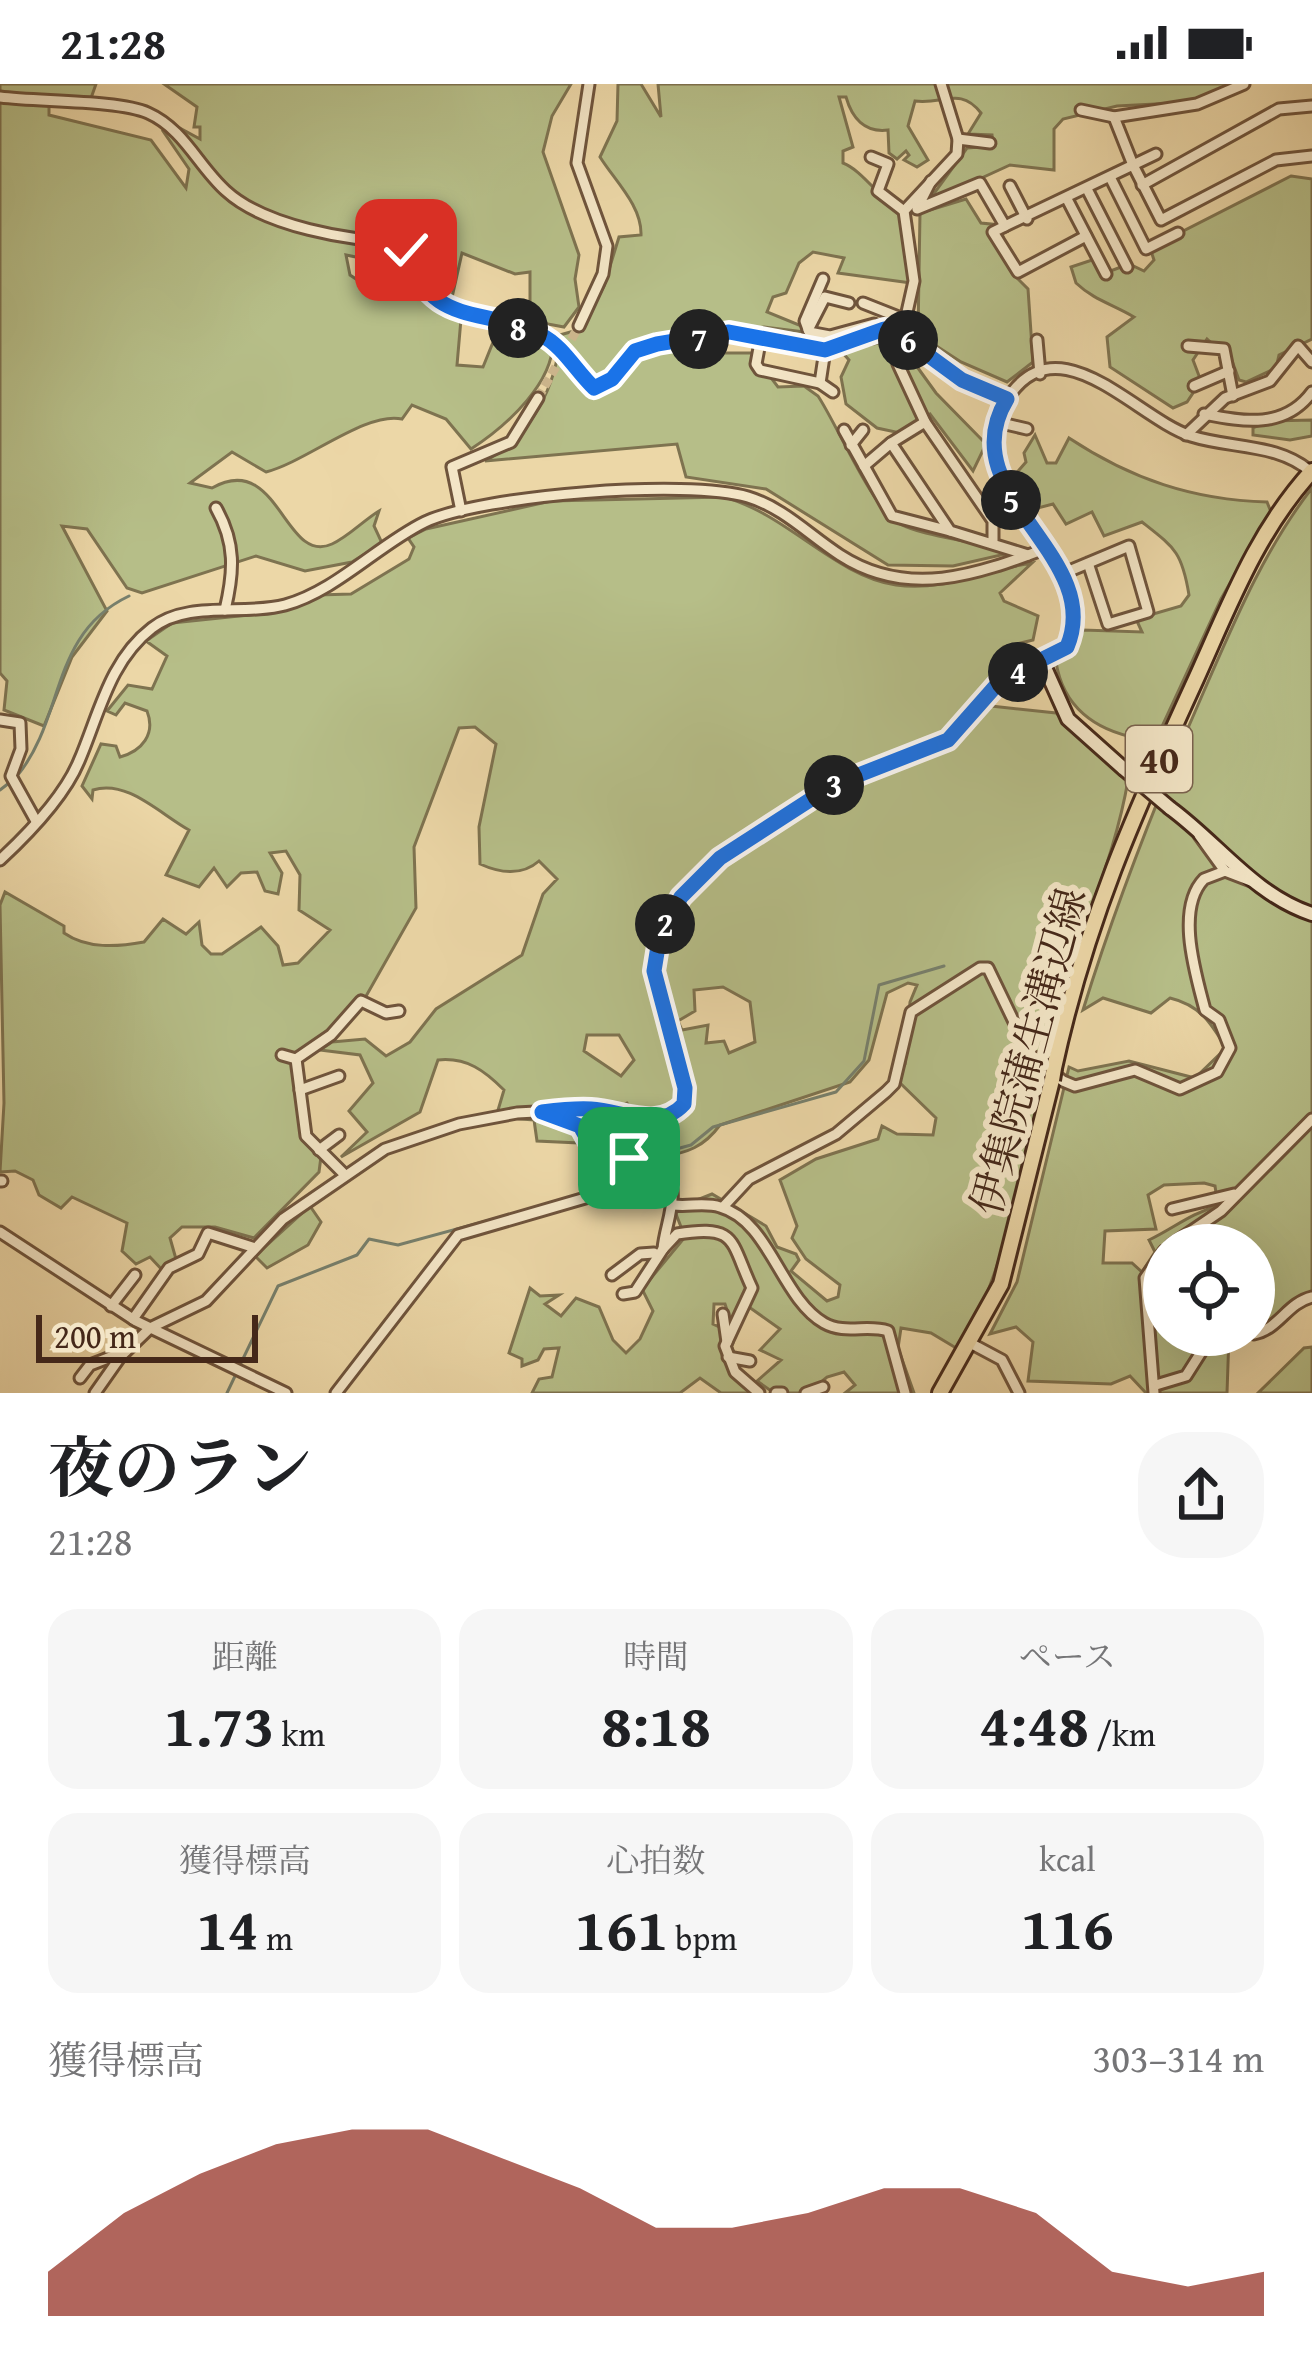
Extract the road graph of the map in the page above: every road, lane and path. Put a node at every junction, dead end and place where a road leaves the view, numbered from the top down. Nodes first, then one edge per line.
1 (589, 84) edge
2 (941, 84) edge
3 (1244, 84) edge
4 (0, 97) edge
5 (1312, 106) edge
6 (1081, 110) dead end
7 (1114, 116) junction
8 (958, 139) junction
9 (990, 143) dead end
10 (1156, 154) dead end
11 (1312, 156) edge
12 (871, 157) dead end
13 (1133, 165) junction
14 (993, 176) dead end
15 (1110, 177) junction
16 (931, 181) junction
17 (980, 183) junction
18 (1142, 185) junction
19 (1010, 186) dead end
20 (1088, 189) junction
21 (1067, 199) junction
22 (904, 211) junction
23 (1027, 219) junction
24 (1161, 220) junction
25 (1005, 226) junction
26 (1178, 233) dead end
27 (1086, 236) junction
28 (1167, 239) junction
29 (1127, 267) dead end
30 (1106, 274) dead end
31 (824, 280) dead end
32 (848, 303) dead end
33 (863, 303) dead end
34 (579, 326) tunnel mouth
35 (884, 329) junction
36 (808, 330) junction
37 (905, 330) junction
38 (761, 338) junction
39 (1037, 340) dead end
40 (1188, 346) dead end
41 (825, 350) junction
42 (1312, 362) edge
43 (1229, 371) junction
44 (1040, 374) junction
45 (820, 383) junction
46 (1194, 386) dead end
47 (832, 392) dead end
48 (1312, 392) edge
49 (1232, 396) junction
50 (538, 398) tunnel mouth
51 (1007, 399) junction
52 (1204, 415) junction
53 (926, 422) junction
54 (997, 422) junction
55 (1027, 429) dead end
56 (844, 430) dead end
57 (862, 430) dead end
58 (1186, 435) junction
59 (892, 443) junction
60 (851, 445) junction
61 (864, 466) junction
62 (1311, 471) edge
63 (216, 508) dead end
64 (461, 512) junction
65 (950, 531) junction
66 (993, 541) junction
67 (1047, 548) junction
68 (1028, 555) junction
69 (1088, 563) junction
70 (1062, 574) junction
71 (225, 610) junction
72 (1042, 661) junction
73 (0, 720) edge
74 (11, 776) junction
75 (0, 783) edge
76 (36, 821) junction
77 (1197, 827) junction
78 (0, 860) edge
79 (1225, 871) junction
80 (1251, 881) junction
81 (1312, 914) edge
82 (399, 1011) dead end
83 (282, 1055) dead end
84 (296, 1059) junction
85 (339, 1076) dead end
86 (300, 1090) junction
87 (542, 1112) junction
88 (1312, 1119) edge
89 (339, 1135) dead end
90 (320, 1150) junction
91 (637, 1166) junction
92 (344, 1174) junction
93 (1234, 1194) junction
94 (674, 1205) junction
95 (723, 1207) junction
96 (1172, 1209) dead end
97 (1202, 1224) edge
98 (0, 1232) edge
99 (255, 1248) junction
100 (659, 1250) junction
101 (643, 1258) dead end
102 (134, 1276) dead end
103 (612, 1276) dead end
104 (1312, 1297) edge
105 (622, 1298) dead end
106 (111, 1306) junction
107 (722, 1314) dead end
108 (133, 1319) junction
109 (1275, 1324) edge
110 (151, 1328) junction
111 (727, 1342) junction
112 (972, 1344) junction
113 (126, 1351) junction
114 (1152, 1356) edge
115 (1199, 1356) edge
116 (728, 1357) junction
117 (750, 1360) dead end
118 (80, 1378) dead end
119 (823, 1387) dead end
120 (1155, 1389) edge
121 (95, 1393) edge
122 (286, 1393) edge
123 (336, 1393) edge
124 (758, 1393) edge
125 (806, 1393) edge
126 (905, 1393) edge
127 (940, 1393) edge
128 (1019, 1393) edge

1 - 34 street
2 - 8 street
3 - 7 street
4 - 38 street
5 - 18 street
6 - 7 street
7 - 13 street
8 - 9 street
8 - 16 street
10 - 13 street
11 - 24 street
12 - 22 street
13 - 15 street
13 - 18 street
14 - 17 street
15 - 20 street
15 - 28 street
16 - 17 street
16 - 22 street
17 - 25 street
18 - 24 street
19 - 23 street
20 - 21 street
20 - 29 street
21 - 23 street
21 - 27 street
22 - 37 street
23 - 25 street
24 - 28 street
25 - 27 street
26 - 28 street
27 - 30 street
31 - 36 street
32 - 36 street
33 - 37 street
35 - 36 street
35 - 37 street
35 - 41 street
37 - 51 street
37 - 53 street
38 - 41 street
38 - 45 street
39 - 44 street
40 - 43 street
41 - 45 street
42 - 49 street
43 - 46 street
43 - 49 street
44 - 51 street
44 - 58 street
45 - 47 street
48 - 52 street
49 - 52 street
50 - 64 street
51 - 54 street
52 - 58 street
53 - 59 street
53 - 66 street
54 - 55 street
54 - 67 street
56 - 60 street
57 - 60 street
58 - 62 street
59 - 61 street
59 - 65 street
60 - 61 street
61 - 65 street
62 - 112 main road, 伊集院蒲生溝辺線 / 40
63 - 71 street
64 - 68 street
64 - 71 street
65 - 66 street
66 - 68 street
67 - 68 street
67 - 70 street
69 - 69 street
69 - 70 street
70 - 72 street
71 - 76 street
72 - 77 street, bridge
72 - 87 street
73 - 74 street
74 - 75 street
74 - 76 street
76 - 78 street
77 - 79 street
77 - 80 street
79 - 80 street
79 - 95 street
80 - 81 street
82 - 84 street
83 - 84 street
84 - 86 street
85 - 86 street
86 - 90 street
87 - 91 street
87 - 92 street
88 - 93 street
89 - 90 street
90 - 92 street
91 - 94 street
91 - 123 street
92 - 99 street
93 - 96 street
93 - 97 street
94 - 95 street
94 - 100 street
95 - 126 street
98 - 106 street
99 - 108 street
99 - 110 street
100 - 101 street
100 - 103 street
100 - 105 street
100 - 111 street
102 - 106 street
104 - 109 street
106 - 108 street
107 - 111 street
108 - 110 street
110 - 113 street
110 - 122 street
111 - 116 street
112 - 127 main road, 伊集院蒲生溝辺線 / 40
112 - 128 street
113 - 118 street
113 - 121 street
114 - 120 street
115 - 120 street
116 - 117 street
116 - 124 street
119 - 125 street

